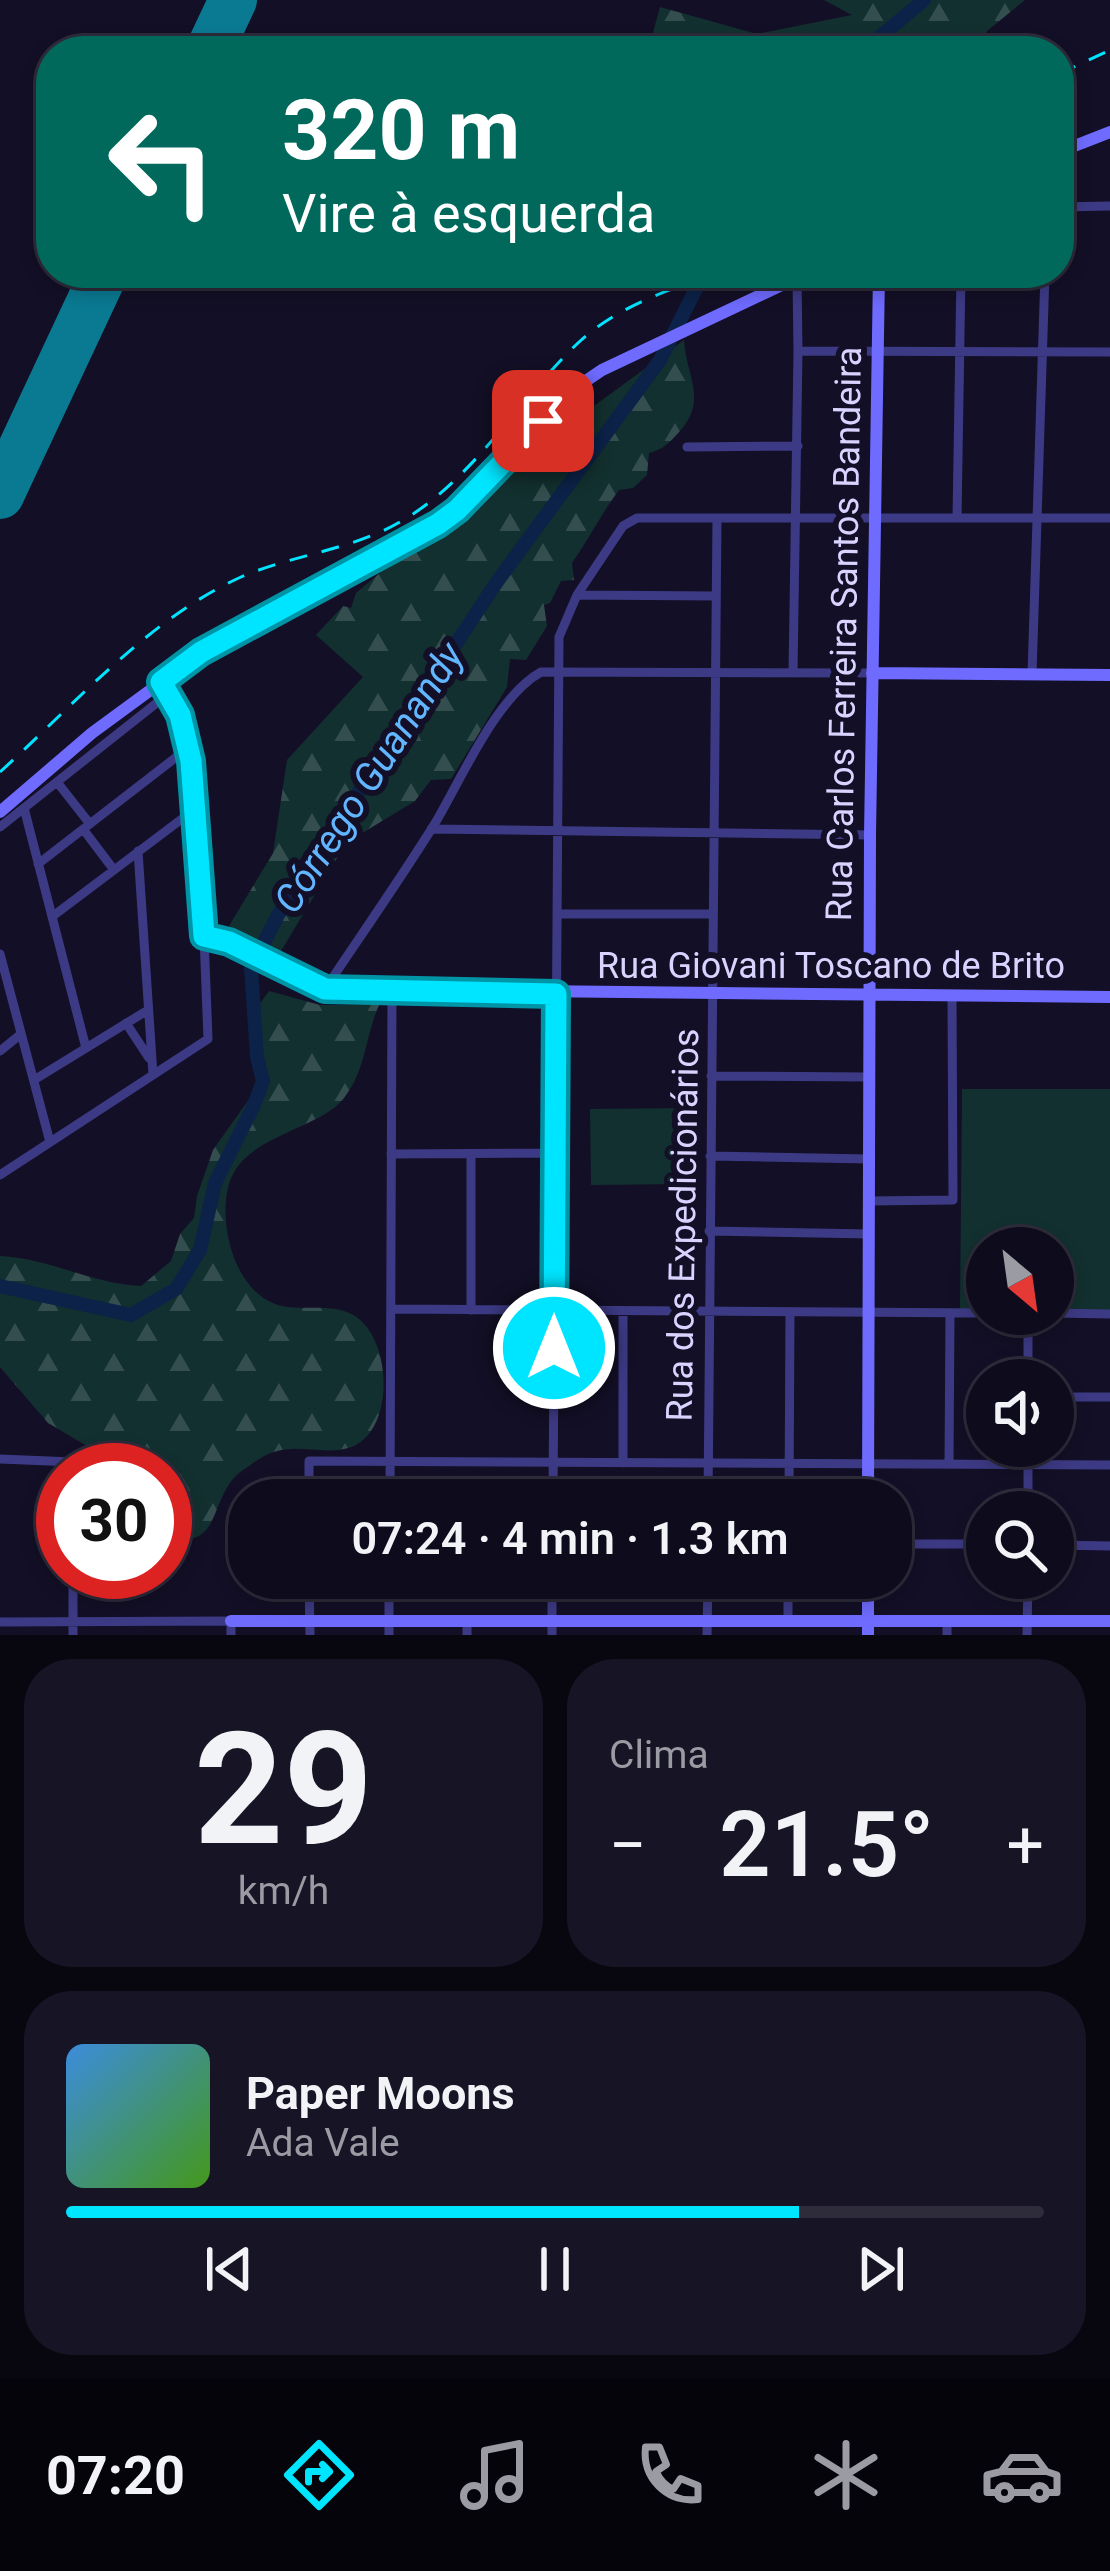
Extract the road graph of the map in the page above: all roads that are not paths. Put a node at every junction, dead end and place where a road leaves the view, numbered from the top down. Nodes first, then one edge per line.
1 (1110, 131) edge
2 (1074, 146) edge
3 (1110, 206) edge
4 (1074, 207) edge
5 (775, 288) edge
6 (801, 288) edge
7 (879, 288) edge
8 (961, 288) edge
9 (1044, 288) edge
10 (878, 350) junction
11 (798, 351) junction
12 (959, 351) junction
13 (1041, 352) junction
14 (1110, 352) edge
15 (797, 446) junction
16 (687, 447) dead end
17 (717, 518) junction
18 (797, 518) junction
19 (874, 518) junction
20 (957, 518) junction
21 (1039, 518) junction
22 (1110, 518) edge
23 (577, 595) junction
24 (716, 596) junction
25 (559, 673) junction
26 (716, 674) junction
27 (793, 674) junction
28 (872, 674) junction
29 (1032, 674) junction
30 (1110, 675) edge
31 (164, 688) junction
32 (188, 748) junction
33 (57, 782) junction
34 (24, 808) junction
35 (195, 809) junction
36 (0, 812) edge
37 (87, 826) junction
38 (0, 827) edge
39 (431, 829) junction
40 (558, 833) junction
41 (714, 834) junction
42 (870, 835) junction
43 (138, 851) junction
44 (38, 864) junction
45 (114, 870) junction
46 (557, 914) junction
47 (713, 914) junction
48 (53, 916) junction
49 (204, 936) junction
50 (0, 954) edge
51 (325, 989) junction
52 (392, 991) junction
53 (556, 994) junction
54 (952, 995) junction
55 (712, 996) junction
56 (869, 996) junction
57 (1110, 997) edge
58 (148, 1010) junction
59 (126, 1023) junction
60 (21, 1034) junction
61 (86, 1048) junction
62 (0, 1052) edge
63 (152, 1063) junction
64 (153, 1075) junction
65 (711, 1076) junction
66 (869, 1077) junction
67 (34, 1080) junction
68 (50, 1142) junction
69 (391, 1154) junction
70 (471, 1154) junction
71 (555, 1154) junction
72 (710, 1156) junction
73 (869, 1159) junction
74 (0, 1174) edge
75 (869, 1201) junction
76 (709, 1231) junction
77 (869, 1234) junction
78 (391, 1310) junction
79 (471, 1310) junction
80 (554, 1310) junction
81 (623, 1311) junction
82 (708, 1311) junction
83 (790, 1312) junction
84 (868, 1312) junction
85 (950, 1313) junction
86 (966, 1313) edge
87 (1074, 1313) edge
88 (1110, 1314) edge
89 (1074, 1397) edge
90 (1110, 1397) edge
91 (0, 1459) edge
92 (36, 1460) edge
93 (390, 1461) junction
94 (553, 1462) junction
95 (622, 1462) junction
96 (708, 1463) junction
97 (789, 1463) junction
98 (868, 1464) junction
99 (949, 1464) junction
100 (966, 1464) edge
101 (1074, 1465) edge
102 (1110, 1465) edge
103 (309, 1479) edge
104 (390, 1479) edge
105 (553, 1479) edge
106 (708, 1479) edge
107 (789, 1479) edge
108 (868, 1479) edge
109 (912, 1544) edge
110 (966, 1544) edge
111 (1074, 1545) edge
112 (1110, 1546) edge
113 (73, 1599) edge
114 (788, 1599) edge
115 (1110, 1621) edge
116 (0, 1622) edge
117 (73, 1622) junction
118 (152, 1622) junction
119 (788, 1622) junction
120 (231, 1628) edge
121 (310, 1628) edge
122 (389, 1628) edge
123 (467, 1628) edge
124 (552, 1628) edge
125 (627, 1628) edge
126 (707, 1628) edge
127 (868, 1628) edge
128 (947, 1628) edge
129 (1028, 1628) edge
130 (73, 1635) edge
131 (152, 1635) edge

1 - 2 street
3 - 4 street
5 - 31 street
6 - 11 street
7 - 10 street, Rua Carlos Ferreira Santos Bandeira
8 - 12 street
9 - 13 street
10 - 11 street
10 - 12 street
10 - 19 street, Rua Carlos Ferreira Santos Bandeira
11 - 15 street
12 - 13 street
12 - 20 street
13 - 14 street
13 - 21 street
15 - 16 street
15 - 18 street
17 - 18 street
17 - 23 street
17 - 24 street, Rua dos Expedicionários
18 - 19 street
18 - 27 street
19 - 20 street
19 - 28 street, Rua Carlos Ferreira Santos Bandeira
20 - 21 street
21 - 22 street
21 - 29 street
23 - 24 street
23 - 25 street
24 - 26 street, Rua dos Expedicionários
25 - 26 street
25 - 39 street
25 - 40 street
26 - 27 street
26 - 41 street, Rua dos Expedicionários
27 - 28 street
28 - 29 street
28 - 42 street, Rua Carlos Ferreira Santos Bandeira
29 - 30 street
31 - 32 street
31 - 33 street
31 - 36 street
32 - 35 street
32 - 37 street
33 - 34 street
33 - 37 street
34 - 38 street
34 - 44 street
35 - 43 street
35 - 49 street
37 - 44 street
37 - 45 street
39 - 40 street
39 - 51 street
40 - 41 street
40 - 46 street
41 - 42 street
41 - 47 street, Rua dos Expedicionários
42 - 56 street, Rua Carlos Ferreira Santos Bandeira
43 - 45 street
43 - 58 street
44 - 48 street
45 - 48 street
46 - 47 street
46 - 53 street
47 - 55 street, Rua dos Expedicionários
48 - 61 street
49 - 51 street, Rua Giovani Toscano de Brito
49 - 64 street
50 - 60 street
51 - 52 street, Rua Giovani Toscano de Brito
52 - 53 street, Rua Giovani Toscano de Brito
52 - 69 street
53 - 55 street, Rua Giovani Toscano de Brito
53 - 71 street
54 - 56 street, Rua Giovani Toscano de Brito
54 - 57 street, Rua Giovani Toscano de Brito
54 - 75 street
55 - 56 street, Rua Giovani Toscano de Brito
55 - 65 street, Rua dos Expedicionários
56 - 66 street, Rua Carlos Ferreira Santos Bandeira
58 - 59 street
58 - 63 street
59 - 61 street
59 - 63 street
60 - 62 street
60 - 67 street
61 - 67 street
63 - 64 street
64 - 68 street
65 - 66 street
65 - 72 street, Rua dos Expedicionários
66 - 73 street, Rua Carlos Ferreira Santos Bandeira
67 - 68 street
68 - 74 street
69 - 70 street
69 - 78 street
70 - 71 street
70 - 79 street
71 - 80 street
72 - 73 street
72 - 76 street, Rua dos Expedicionários
73 - 75 street, Rua Carlos Ferreira Santos Bandeira
75 - 77 street, Rua Carlos Ferreira Santos Bandeira
76 - 77 street
76 - 82 street, Rua dos Expedicionários
77 - 84 street, Rua Carlos Ferreira Santos Bandeira
78 - 79 street
78 - 93 street
79 - 80 street
80 - 81 street
80 - 94 street
81 - 82 street
81 - 95 street
82 - 83 street
82 - 96 street, Rua dos Expedicionários
83 - 84 street
83 - 97 street
84 - 85 street
84 - 98 street, Rua Carlos Ferreira Santos Bandeira
85 - 86 street
85 - 99 street
87 - 88 street
89 - 90 street
91 - 92 street
93 - 94 street
93 - 103 street
93 - 104 street
94 - 95 street
94 - 105 street
95 - 96 street
96 - 97 street
96 - 106 street, Rua dos Expedicionários
97 - 98 street
97 - 107 street
98 - 99 street
98 - 108 street, Rua Carlos Ferreira Santos Bandeira
99 - 100 street
101 - 102 street
109 - 110 street
111 - 112 street
113 - 117 street
114 - 119 street
115 - 129 street
116 - 117 street
117 - 118 street
117 - 130 street
118 - 120 street
118 - 131 street
119 - 126 street
119 - 127 street
120 - 121 street
121 - 122 street
122 - 123 street
123 - 124 street
124 - 125 street
125 - 126 street
127 - 128 street
128 - 129 street

